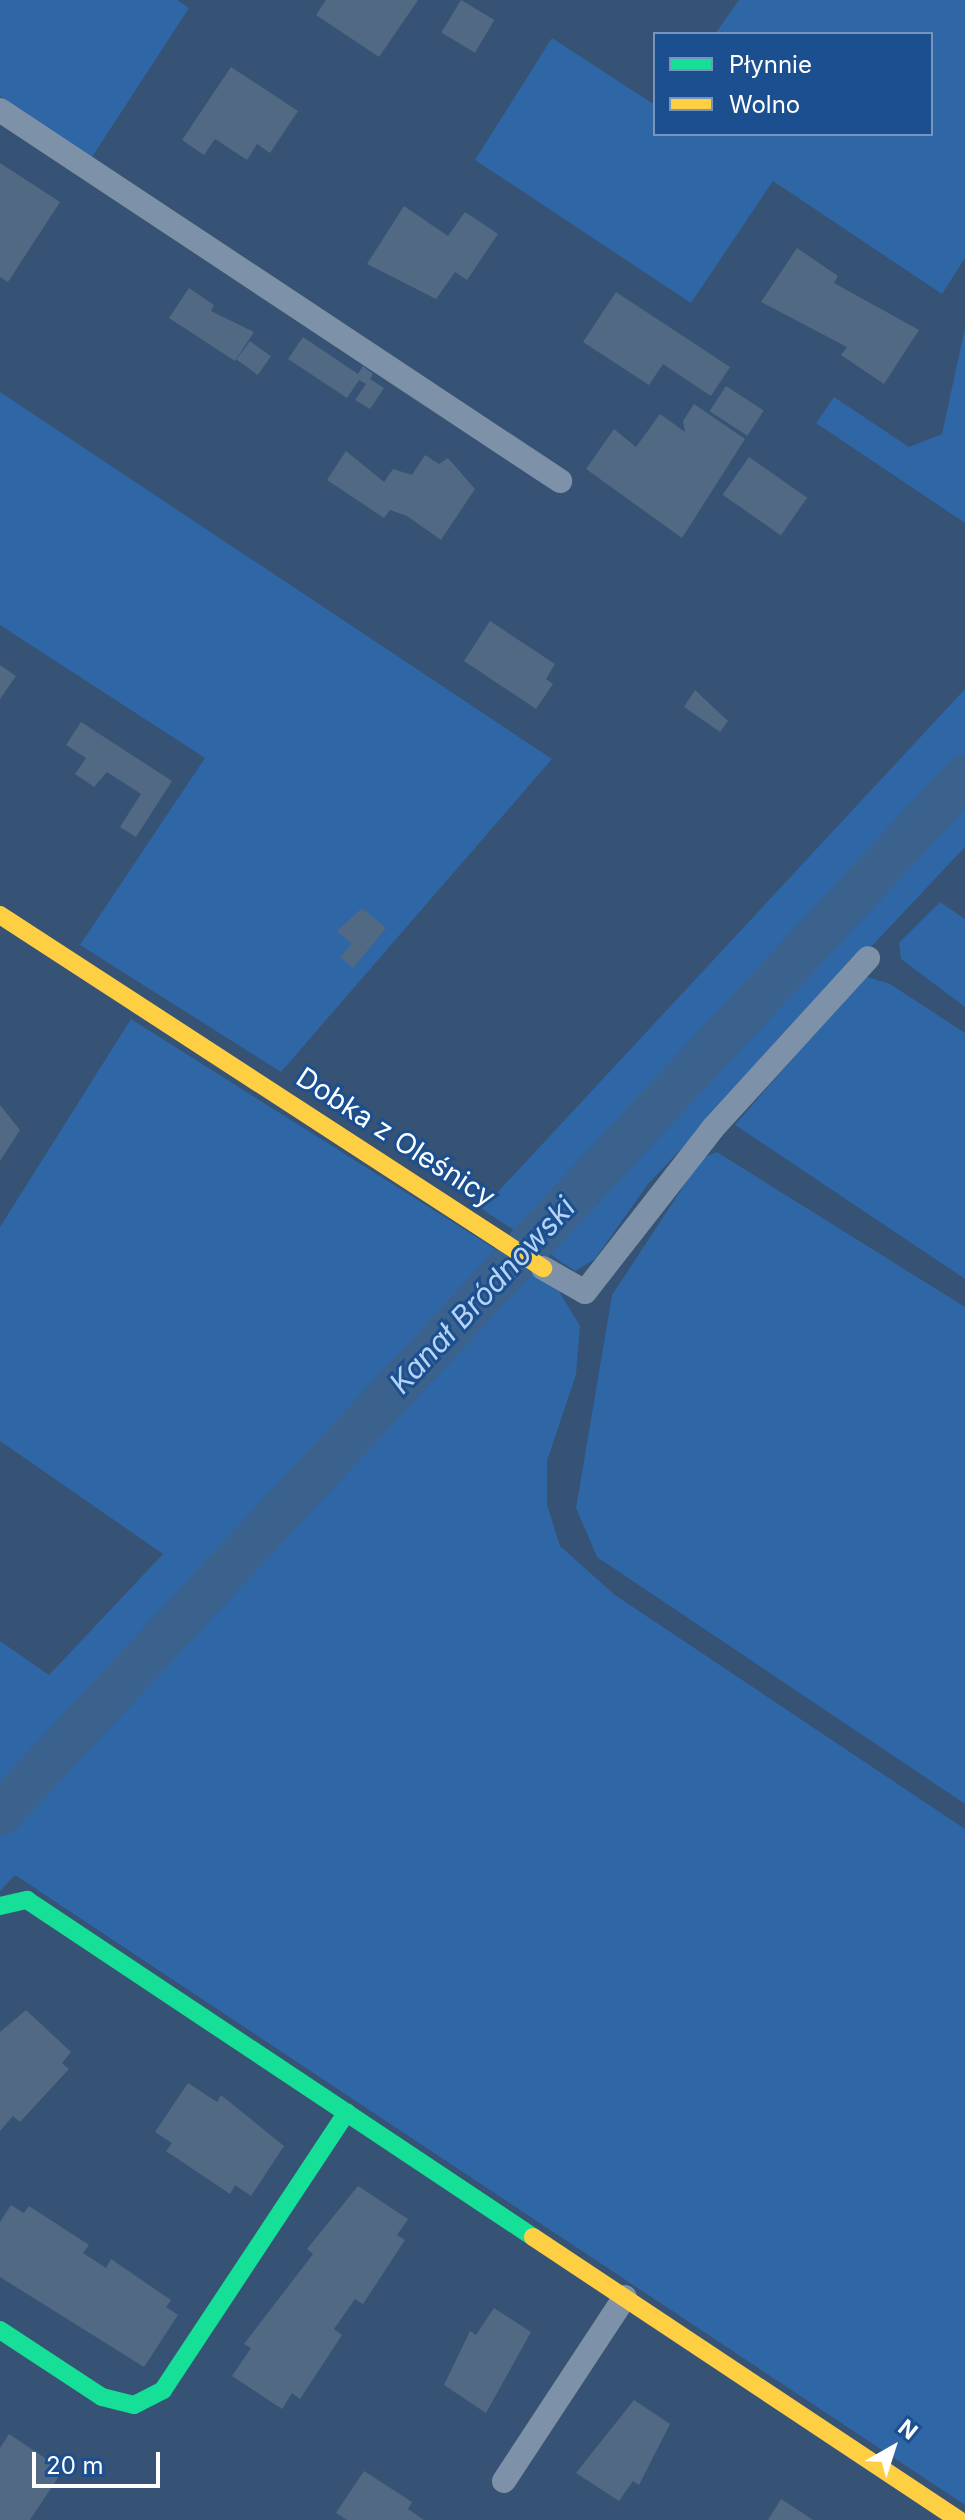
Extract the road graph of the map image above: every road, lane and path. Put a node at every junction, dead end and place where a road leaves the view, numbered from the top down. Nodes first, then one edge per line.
1 (0, 110) edge
2 (560, 481) dead end
3 (0, 915) edge
4 (868, 958) dead end
5 (543, 1268) joint
6 (0, 1906) edge
7 (347, 2112) junction
8 (625, 2297) junction
9 (0, 2330) edge
10 (504, 2481) dead end
11 (959, 2520) edge

1 - 2 lane
3 - 5 street, Dobka z Oleśnicy
4 - 5 lane, Dobka z Oleśnicy
6 - 7 street
7 - 8 street
7 - 9 street
8 - 10 lane
8 - 11 street

